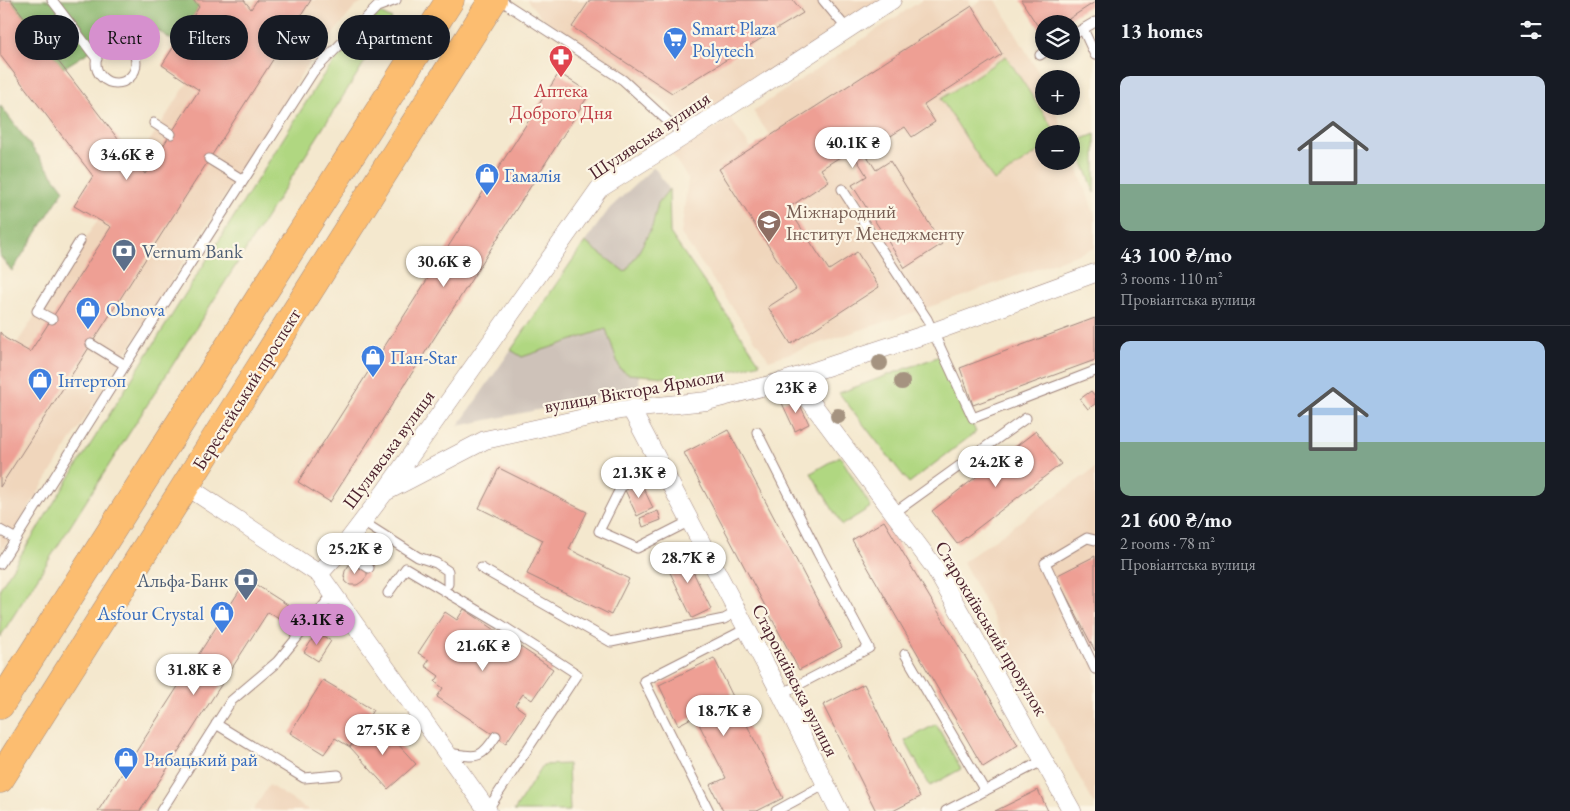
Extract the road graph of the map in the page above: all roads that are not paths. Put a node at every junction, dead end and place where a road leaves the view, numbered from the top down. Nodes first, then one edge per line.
1 (52, 0) edge
2 (396, 0) edge
3 (450, 0) edge
4 (493, 0) edge
5 (500, 0) edge
6 (823, 0) edge
7 (892, 0) edge
8 (1095, 22) edge
9 (847, 29) junction
10 (1083, 29) junction
11 (1080, 31) edge
12 (89, 50) edge
13 (1095, 55) edge
14 (96, 59) joint
15 (154, 123) dead end
16 (171, 134) dead end
17 (684, 136) junction
18 (209, 159) dead end
19 (243, 180) junction
20 (842, 189) dead end
21 (80, 241) dead end
22 (1095, 273) edge
23 (52, 319) dead end
24 (933, 332) junction
25 (91, 344) dead end
26 (125, 365) junction
27 (1095, 371) edge
28 (793, 378) junction
29 (631, 409) junction
30 (1026, 418) dead end
31 (757, 432) dead end
32 (661, 466) junction
33 (185, 485) junction
34 (384, 493) junction
35 (894, 514) junction
36 (363, 522) junction
37 (690, 522) junction
38 (0, 530) edge
39 (16, 539) junction
40 (1095, 540) edge
41 (341, 550) junction
42 (0, 564) edge
43 (369, 568) dead end
44 (481, 568) dead end
45 (319, 574) junction
46 (448, 584) dead end
47 (388, 593) dead end
48 (333, 594) junction
49 (737, 612) junction
50 (746, 629) junction
51 (905, 654) dead end
52 (1095, 669) edge
53 (781, 694) junction
54 (0, 705) edge
55 (216, 724) junction
56 (496, 736) dead end
57 (447, 752) junction
58 (1044, 760) junction
59 (338, 775) dead end
60 (0, 779) edge
61 (826, 784) junction
62 (984, 791) junction
63 (488, 810) edge
64 (161, 811) edge
65 (709, 811) edge
66 (776, 811) edge
67 (839, 811) edge
68 (946, 811) edge
69 (1072, 811) edge

1 - 12 lane
2 - 19 lane
3 - 54 main road, Берестейський проспект
4 - 33 main road, Берестейський проспект
5 - 17 lane
6 - 9 lane
7 - 9 street, Шулявська вулиця
8 - 10 lane
9 - 17 street, Шулявська вулиця
10 - 11 lane
10 - 13 lane
14 - 14 lane
15 - 16 lane
17 - 34 street, Шулявська вулиця
18 - 19 lane
19 - 26 lane
20 - 24 lane
21 - 23 lane
22 - 24 street, вулиця Віктора Ярмоли
24 - 27 lane
24 - 28 street, вулиця Віктора Ярмоли
25 - 26 lane
26 - 39 lane
28 - 29 street, вулиця Віктора Ярмоли
28 - 35 street, Старокиївський провулок
29 - 32 street, Старокиївська вулиця
29 - 34 street, вулиця Віктора Ярмоли
30 - 35 lane
31 - 53 lane
32 - 37 street, Старокиївська вулиця
32 - 37 lane
33 - 45 street
33 - 60 main road, Берестейський проспект
34 - 36 street, Шулявська вулиця
35 - 58 street, Старокиївський провулок
36 - 41 street, Шулявська вулиця
36 - 46 lane
37 - 49 street, Старокиївська вулиця
38 - 39 lane
39 - 42 lane
40 - 52 lane
41 - 43 lane
41 - 45 street, Шулявська вулиця
44 - 49 lane
45 - 48 street
47 - 63 lane
48 - 55 lane
48 - 57 street
49 - 50 street, Старокиївська вулиця
50 - 53 street, Старокиївська вулиця
50 - 65 lane
51 - 62 lane
53 - 61 street, Старокиївська вулиця
55 - 59 lane
55 - 64 lane
56 - 57 lane
57 - 63 street
58 - 62 lane
58 - 69 street, Старокиївський провулок
61 - 66 lane
61 - 67 street, Старокиївська вулиця
62 - 68 lane

